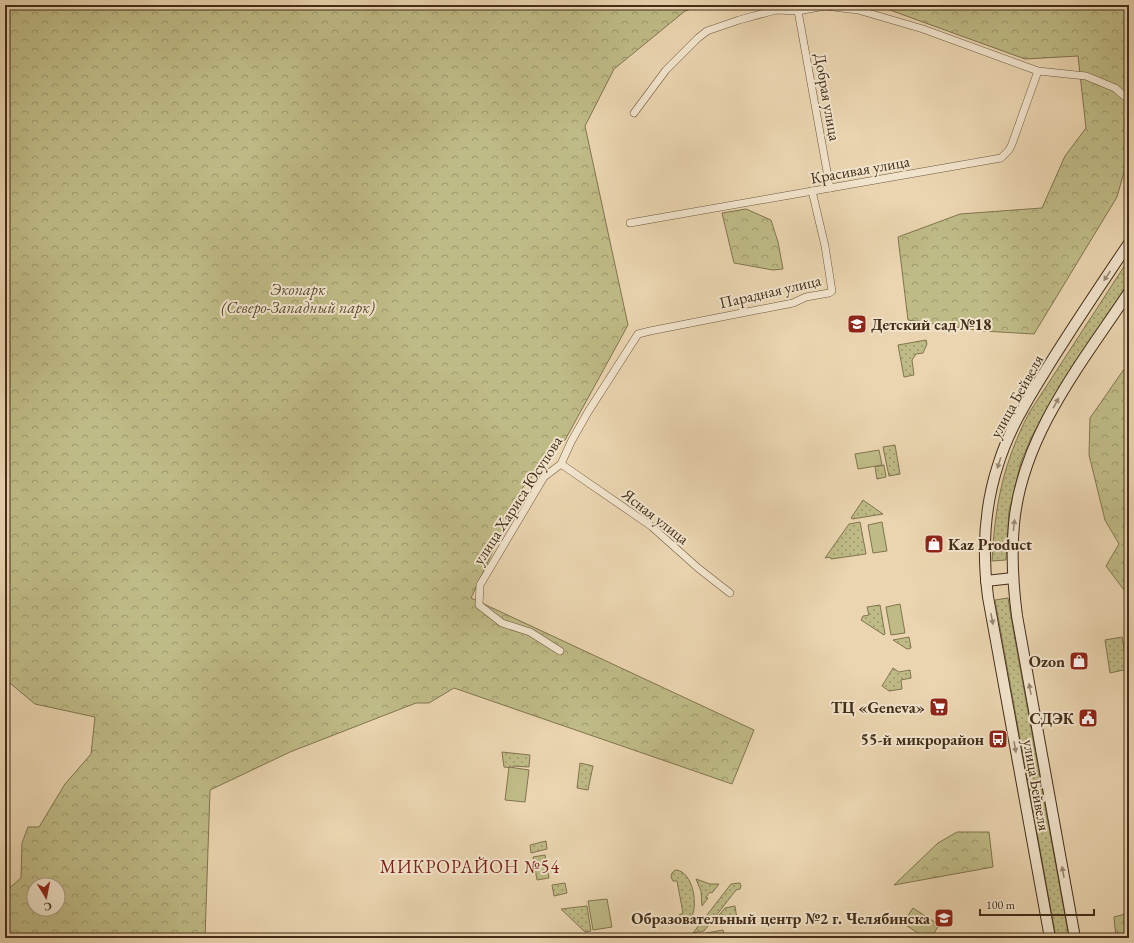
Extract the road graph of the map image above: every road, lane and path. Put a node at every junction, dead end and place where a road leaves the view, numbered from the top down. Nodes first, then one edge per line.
1 (798, 10) junction
2 (1038, 71) junction
3 (1129, 100) edge
4 (634, 113) dead end
5 (830, 188) junction
6 (812, 192) junction
7 (630, 223) dead end
8 (1129, 243) edge
9 (1129, 292) edge
10 (638, 334) joint
11 (561, 464) junction
12 (1013, 578) junction
13 (986, 581) junction
14 (730, 594) dead end
15 (560, 651) dead end
16 (1050, 938) edge
17 (1075, 938) edge

1 - 2 street
1 - 4 street
1 - 5 street, Добрая улица
2 - 3 street
2 - 5 street, Красивая улица
5 - 6 street, Красивая улица
6 - 7 street, Красивая улица
6 - 10 street, Парадная улица
8 -> 13 main road, улица Бейвеля
12 -> 9 main road, улица Бейвеля
10 - 11 street, улица Хариса Юсупова
11 - 14 street, Ясная улица
11 - 15 street, улица Хариса Юсупова
12 - 13 main road
17 -> 12 main road, улица Бейвеля
13 -> 16 main road, улица Бейвеля

